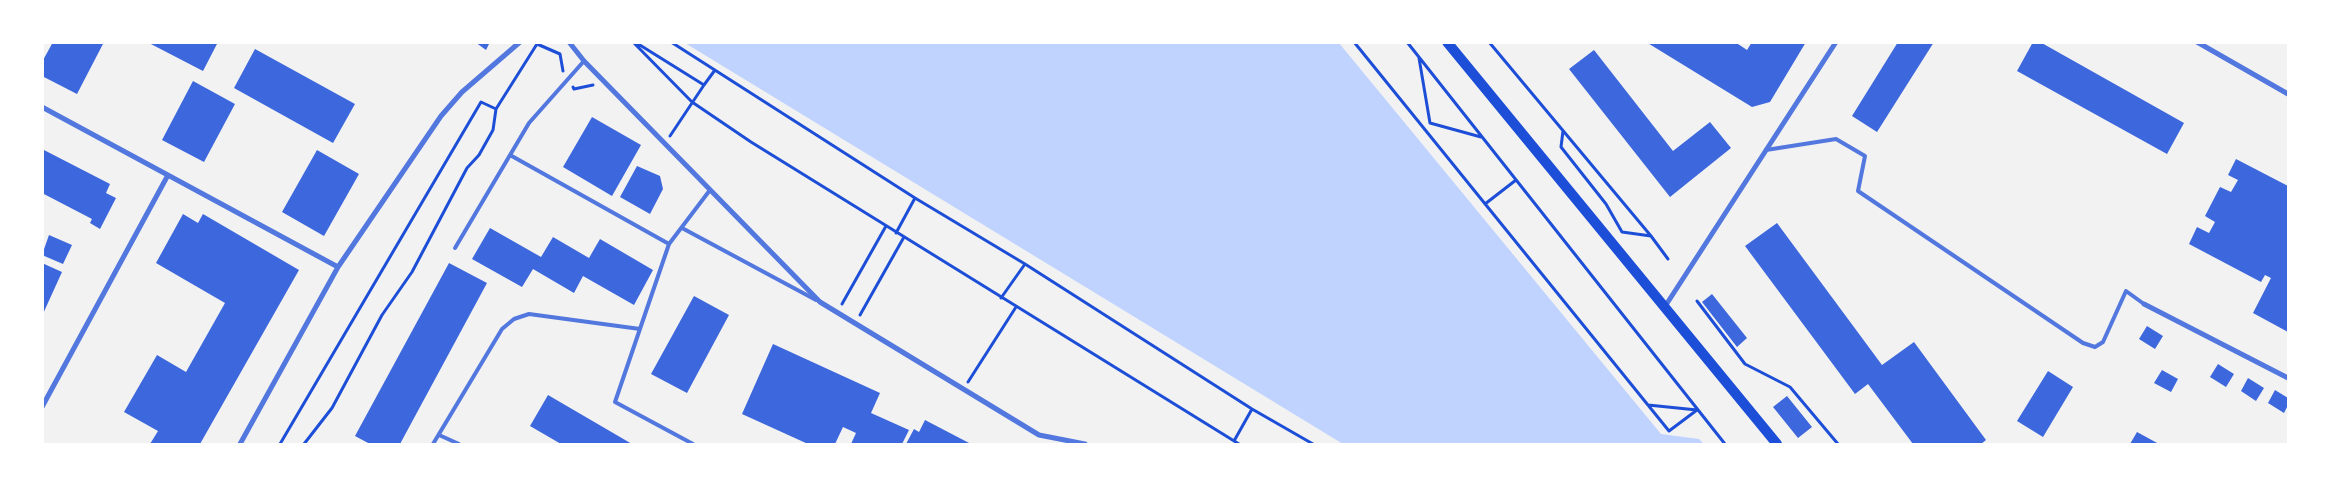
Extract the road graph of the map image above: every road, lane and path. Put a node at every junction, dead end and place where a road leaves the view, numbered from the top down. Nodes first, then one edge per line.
1 (520, 42) edge
2 (570, 42) edge
3 (634, 42) edge
4 (670, 42) edge
5 (1361, 42) edge
6 (1407, 42) edge
7 (1447, 42) edge
8 (1489, 42) edge
9 (1836, 42) edge
10 (2197, 42) edge
11 (1355, 44) edge
12 (1419, 58) junction
13 (584, 60) junction
14 (715, 70) junction
15 (704, 85) junction
16 (2288, 94) edge
17 (692, 102) junction
18 (42, 108) edge
19 (496, 109) dead end
20 (1564, 131) junction
21 (1482, 137) junction
22 (1766, 150) junction
23 (510, 155) junction
24 (168, 175) junction
25 (1516, 180) junction
26 (710, 190) junction
27 (915, 198) junction
28 (1485, 204) junction
29 (886, 226) junction
30 (682, 228) junction
31 (896, 233) junction
32 (1651, 236) junction
33 (904, 237) junction
34 (669, 244) junction
35 (455, 248) dead end
36 (1668, 259) dead end
37 (1025, 264) junction
38 (338, 267) junction
39 (1001, 298) junction
40 (1697, 301) dead end
41 (820, 302) junction
42 (2144, 304) joint
43 (1016, 307) junction
44 (1664, 308) junction
45 (837, 312) junction
46 (856, 323) junction
47 (640, 329) junction
48 (2288, 378) edge
49 (964, 389) junction
50 (1648, 405) junction
51 (42, 407) edge
52 (1252, 409) junction
53 (1697, 410) junction
54 (439, 435) junction
55 (1234, 441) junction
56 (240, 444) edge
57 (280, 444) edge
58 (432, 444) edge
59 (459, 444) edge
60 (693, 444) edge
61 (1085, 444) edge
62 (1240, 444) edge
63 (1313, 444) edge
64 (1725, 444) edge
65 (1777, 444) edge
66 (1838, 444) edge

1 - 38 street
2 - 13 street
3 - 15 path
3 - 17 path
4 - 14 path
5 - 11 path
6 - 12 path
7 - 44 main road
8 - 20 path
9 - 22 street
10 - 16 street
11 - 28 path
12 - 21 path
12 - 21 path
13 - 23 lane
13 - 26 street
14 - 15 path
14 - 27 path
15 - 17 path
17 - 29 path
18 - 24 street
19 - 57 path
20 - 32 path
20 - 32 path
21 - 25 path
22 - 42 lane
22 - 44 street
23 - 34 lane
23 - 35 lane
24 - 38 street
24 - 51 street
25 - 28 path
25 - 53 path
26 - 30 lane
26 - 41 street
27 - 31 path
27 - 37 path
28 - 50 path
29 - 31 path
29 - 45 path
30 - 34 lane
30 - 41 lane
31 - 33 path
32 - 36 path
33 - 39 path
33 - 46 path
34 - 47 lane
37 - 39 path
37 - 52 path
38 - 56 street
39 - 43 path
40 - 66 path
41 - 45 street
42 - 48 street
43 - 49 path
43 - 55 path
44 - 65 main road
45 - 46 street
46 - 49 street
47 - 54 lane
47 - 60 lane
49 - 61 street
50 - 53 path
50 - 53 path
52 - 55 path
52 - 63 path
53 - 64 path
54 - 58 lane
54 - 59 lane
55 - 62 path

